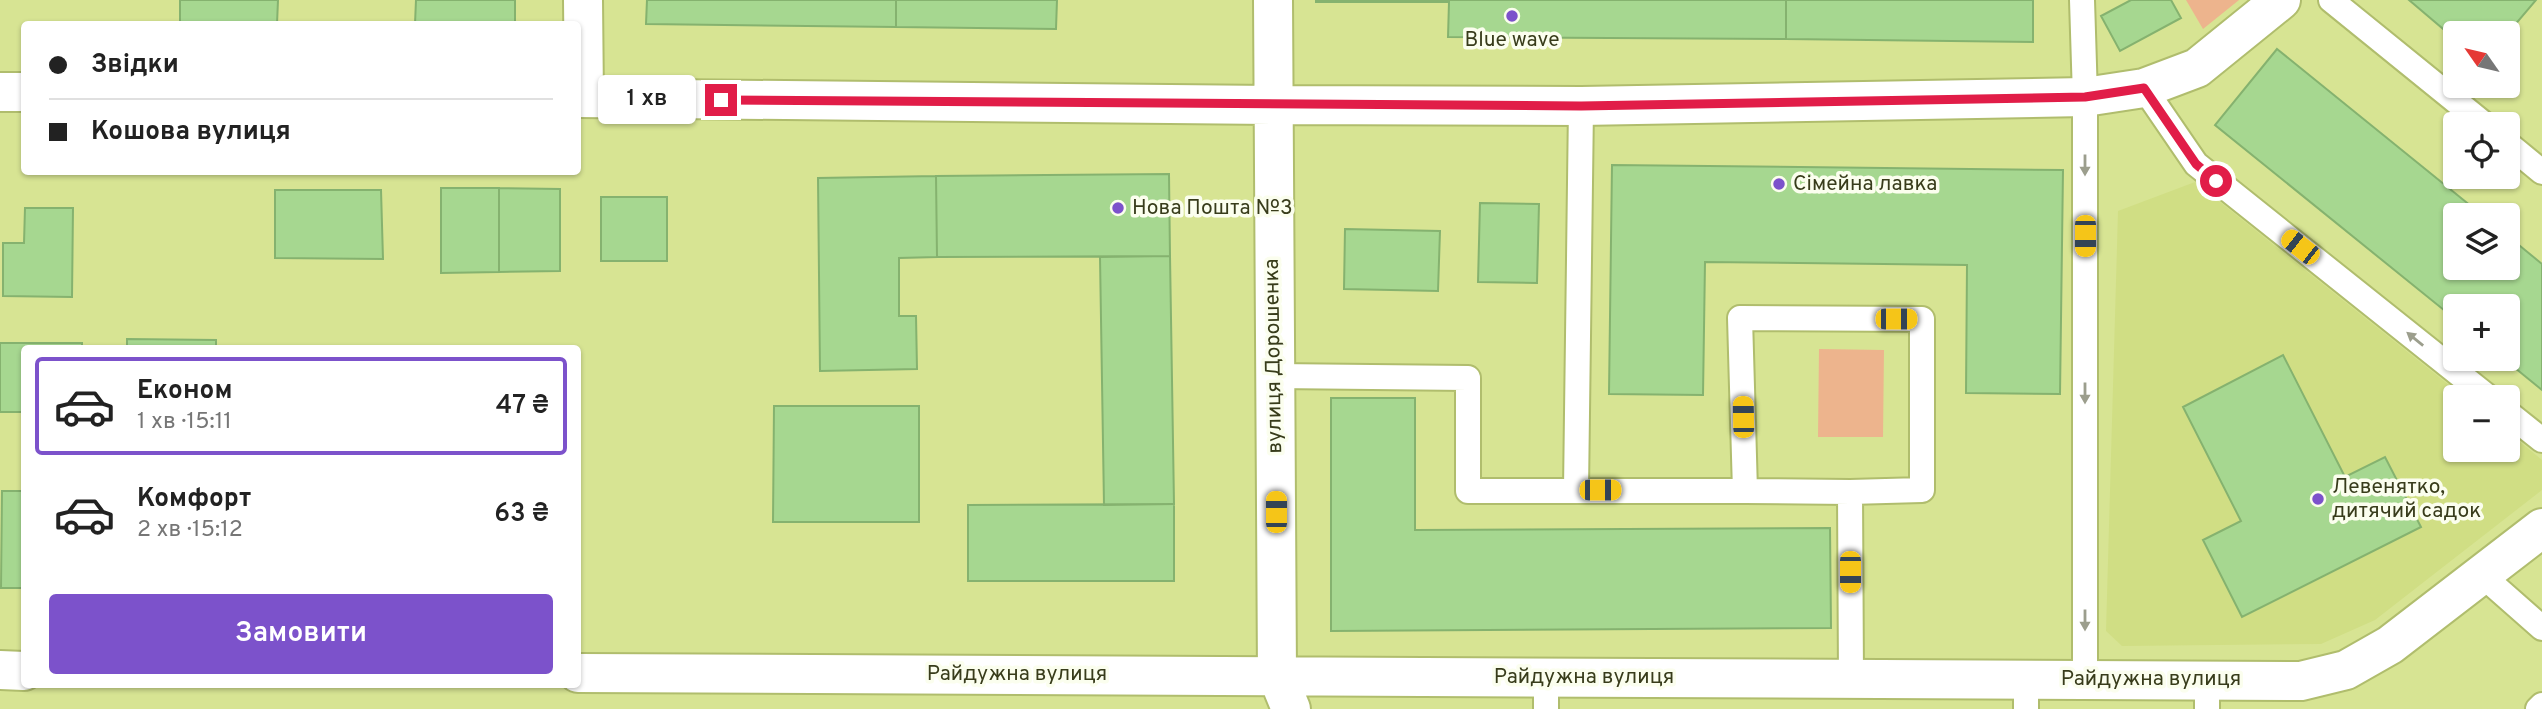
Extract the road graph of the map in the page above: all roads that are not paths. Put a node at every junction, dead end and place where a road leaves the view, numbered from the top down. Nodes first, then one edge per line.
1 (583, 0) edge
2 (1273, 0) edge
3 (2082, 0) edge
4 (2281, 0) edge
5 (2331, 0) edge
6 (2144, 88) junction
7 (0, 92) edge
8 (21, 92) edge
9 (2085, 97) junction
10 (581, 98) edge
11 (1272, 105) junction
12 (1581, 106) junction
13 (2469, 112) edge
14 (2520, 154) edge
15 (2542, 172) edge
16 (1275, 376) junction
17 (2473, 385) edge
18 (2520, 423) edge
19 (2542, 440) edge
20 (1576, 490) junction
21 (1745, 491) junction
22 (1850, 492) junction
23 (2542, 528) edge
24 (2483, 576) junction
25 (2542, 628) edge
26 (0, 670) edge
27 (21, 671) edge
28 (581, 673) edge
29 (1851, 678) junction
30 (2085, 679) junction
31 (1284, 692) edge
32 (1546, 693) edge
33 (2026, 694) edge
34 (2207, 694) edge
35 (2542, 705) edge
36 (2538, 709) edge

1 - 10 street
2 - 11 street, вулиця Дорошенка
3 - 9 lane
4 - 6 street
5 - 13 lane
6 - 9 street
17 -> 6 lane
7 - 8 street
9 - 12 street
9 -> 30 lane
10 - 11 street
11 - 12 street
11 - 16 street, вулиця Дорошенка
12 - 20 lane
14 - 15 lane
16 - 20 lane
16 - 31 street, вулиця Дорошенка
18 - 19 lane
20 - 21 lane
21 - 22 lane
21 - 22 lane
22 - 29 lane
23 - 24 street, Райдужна вулиця
24 - 25 lane
24 - 34 street, Райдужна вулиця
26 - 27 street
28 - 31 street, Райдужна вулиця
29 - 32 street, Райдужна вулиця
29 - 33 street, Райдужна вулиця
30 - 33 street, Райдужна вулиця
30 - 34 street, Райдужна вулиця
31 - 32 street, Райдужна вулиця
35 - 36 lane

